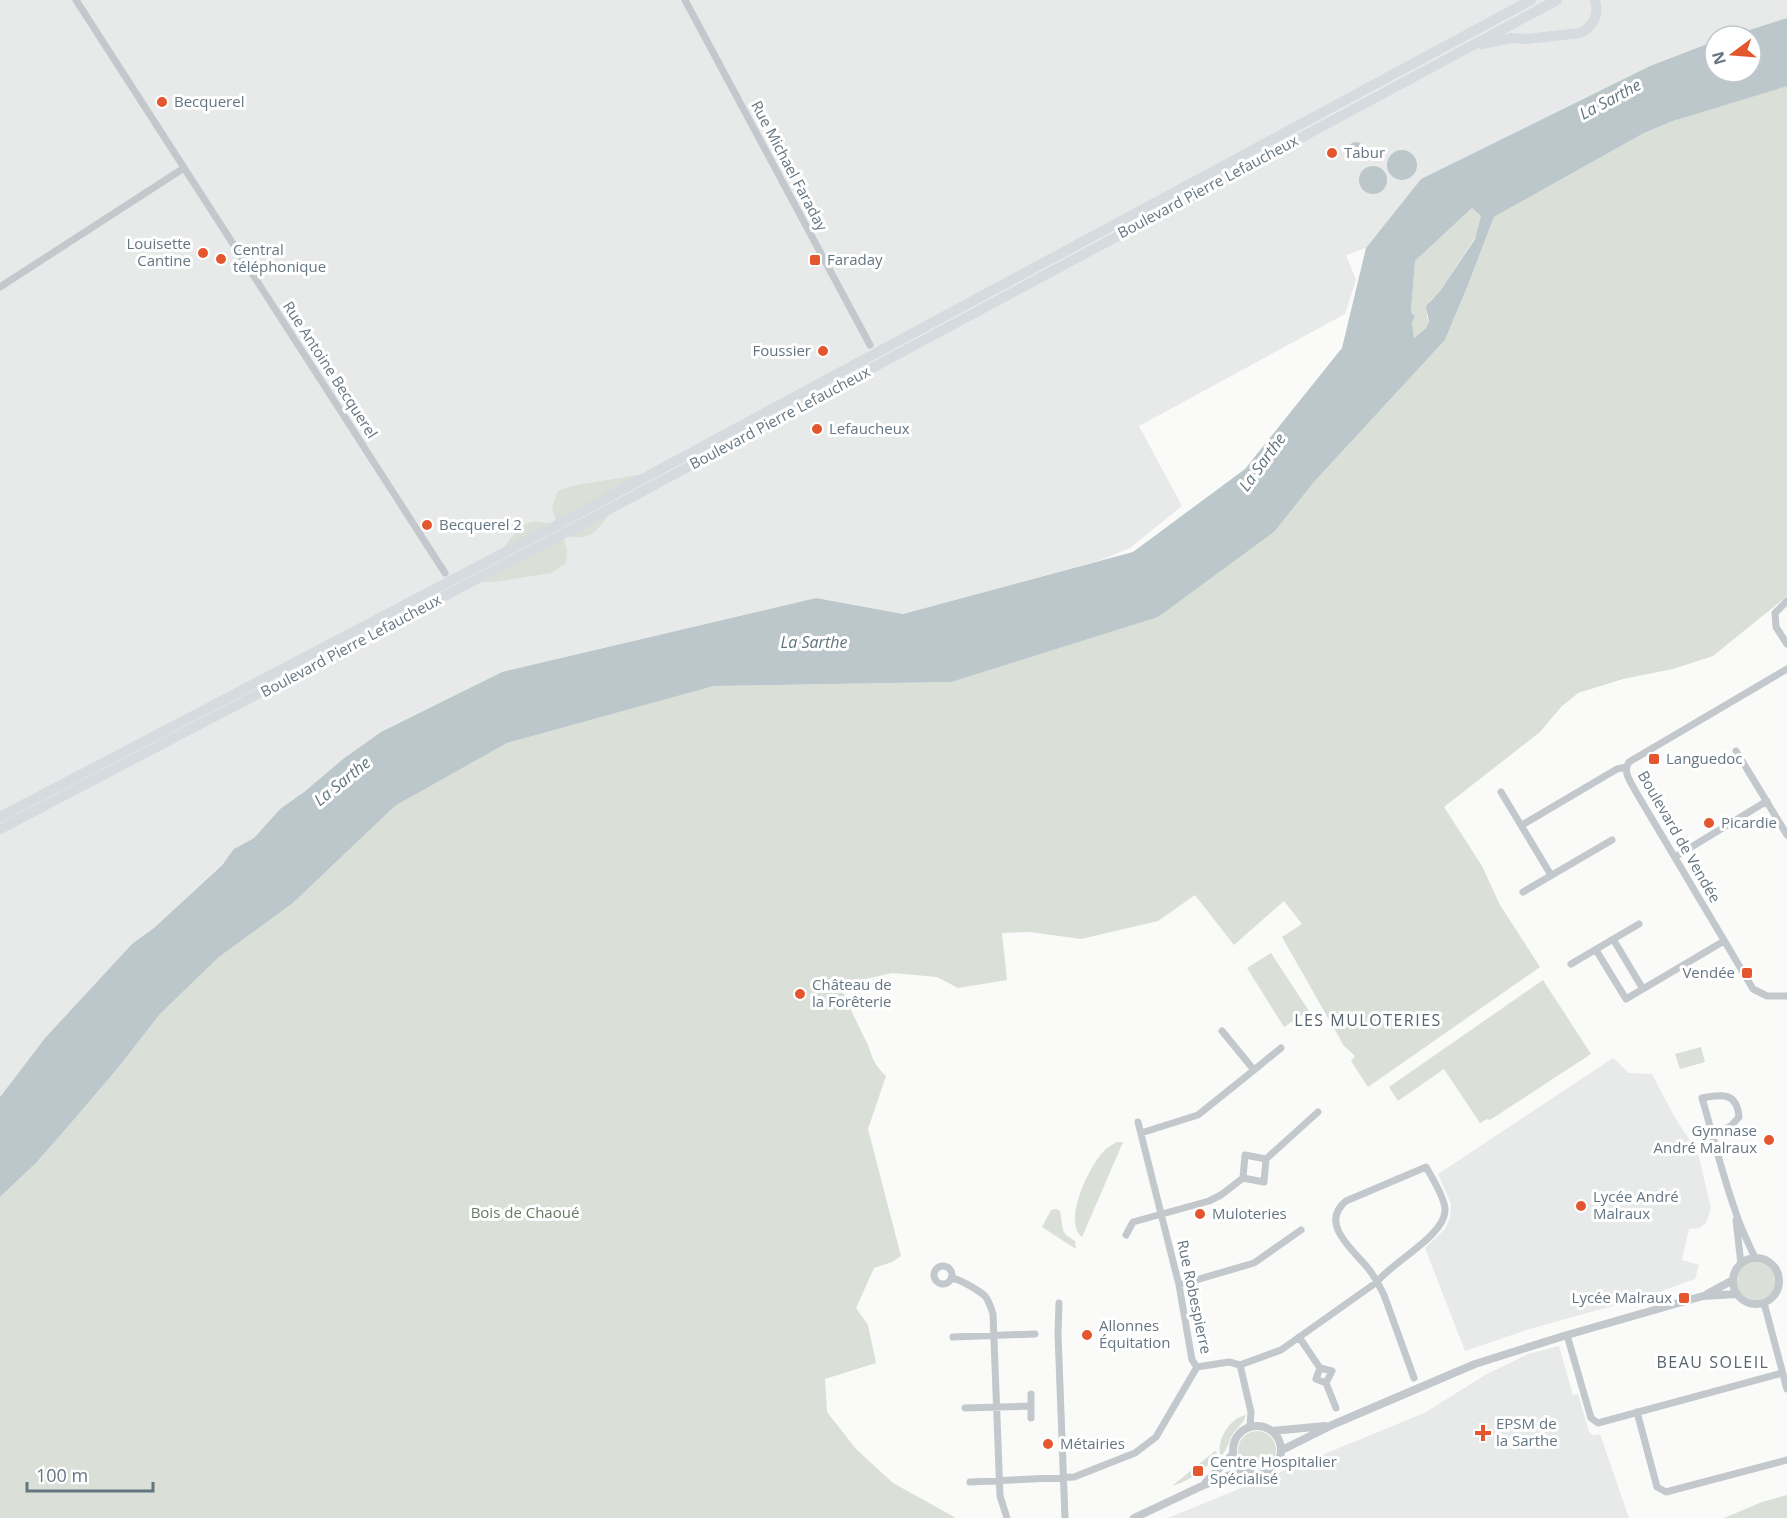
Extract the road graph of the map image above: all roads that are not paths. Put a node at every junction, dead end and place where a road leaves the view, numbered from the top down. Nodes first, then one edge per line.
1 (76, 0) edge
2 (685, 0) edge
3 (1531, 0) edge
4 (1557, 0) edge
5 (1595, 0) edge
6 (1464, 49) junction
7 (184, 168) junction
8 (0, 287) edge
9 (870, 345) dead end
10 (560, 530) junction
11 (445, 573) dead end
12 (1787, 601) edge
13 (1787, 644) edge
14 (1787, 669) edge
15 (1736, 751) dead end
16 (1626, 767) junction
17 (1501, 792) dead end
18 (1767, 801) junction
19 (0, 817) edge
20 (1522, 825) junction
21 (0, 829) edge
22 (1787, 835) edge
23 (1612, 840) dead end
24 (1675, 857) junction
25 (1551, 875) junction
26 (1523, 892) dead end
27 (1639, 924) dead end
28 (1613, 939) junction
29 (1724, 941) junction
30 (1596, 950) junction
31 (1571, 964) dead end
32 (1643, 989) junction
33 (1787, 996) edge
34 (1222, 1031) dead end
35 (1281, 1048) dead end
36 (1254, 1070) junction
37 (1318, 1112) dead end
38 (1138, 1122) dead end
39 (1141, 1133) junction
40 (1713, 1135) junction
41 (1266, 1159) junction
42 (1243, 1178) junction
43 (1735, 1211) junction
44 (1161, 1215) junction
45 (1301, 1230) dead end
46 (1126, 1235) dead end
47 (1755, 1258) junction
48 (1741, 1264) junction
49 (1774, 1267) junction
50 (1785, 1267) dead end
51 (951, 1278) dead end
52 (1733, 1280) junction
53 (1377, 1282) junction
54 (1783, 1282) edge
55 (1179, 1285) junction
56 (1737, 1294) junction
57 (1703, 1296) junction
58 (1059, 1303) dead end
59 (1764, 1303) junction
60 (1035, 1334) dead end
61 (993, 1335) junction
62 (1567, 1335) junction
63 (953, 1337) dead end
64 (1299, 1337) junction
65 (1240, 1365) junction
66 (1197, 1367) junction
67 (1320, 1368) junction
68 (1782, 1373) junction
69 (1414, 1378) dead end
70 (1326, 1383) junction
71 (1787, 1389) edge
72 (1031, 1394) dead end
73 (1031, 1406) junction
74 (997, 1407) junction
75 (965, 1408) dead end
76 (1336, 1408) dead end
77 (1637, 1412) junction
78 (1031, 1418) dead end
79 (1332, 1425) junction
80 (1250, 1427) junction
81 (1272, 1431) junction
82 (1282, 1450) junction
83 (1233, 1454) junction
84 (1787, 1460) edge
85 (1243, 1470) junction
86 (1063, 1478) junction
87 (999, 1481) junction
88 (970, 1482) dead end
89 (1204, 1485) junction
90 (1007, 1518) edge
91 (1065, 1518) edge
92 (1134, 1518) edge

1 - 7 street, Rue Antoine Becquerel
2 - 9 street, Rue Michael Faraday
3 - 10 main road, Boulevard Pierre Lefaucheux
4 - 6 main road, Boulevard Pierre Lefaucheux
5 - 6 main road
6 - 10 main road, Boulevard Pierre Lefaucheux
7 - 8 street
7 - 11 street, Rue Antoine Becquerel
10 - 19 main road, Boulevard Pierre Lefaucheux
10 - 21 main road, Boulevard Pierre Lefaucheux
12 - 13 street
14 - 16 street, Boulevard de Vendée
15 - 18 street
16 - 20 street
16 - 24 street, Boulevard de Vendée
17 - 20 street
18 - 22 street
18 - 24 street
20 - 25 street
23 - 25 street
24 - 29 street, Boulevard de Vendée
25 - 26 street
27 - 28 street
28 - 30 street
28 - 32 street
29 - 32 street
29 - 33 street, Boulevard de Vendée
30 - 31 street
30 - 32 street
34 - 36 street
35 - 36 street
36 - 39 street
37 - 41 street
38 - 39 street, Rue Robespierre
39 - 44 street, Rue Robespierre
40 - 40 street
40 - 43 street
41 - 42 street
41 - 42 street
42 - 44 street
43 - 47 street
43 - 48 street
44 - 46 street
44 - 55 street, Rue Robespierre
45 - 55 street
47 - 48 street
47 - 49 street
48 - 52 street
49 - 50 street
49 - 54 street
51 - 61 street
52 - 56 street
52 - 57 street
53 - 53 street
53 - 64 street
53 - 69 street
54 - 59 street
55 - 66 street, Rue Robespierre
56 - 57 street
56 - 59 street
57 - 62 street
58 - 86 street
59 - 68 street
60 - 61 street
61 - 63 street
61 - 74 street
62 - 77 street
62 - 79 street
64 - 65 street
64 - 67 street
65 - 66 street
65 - 80 street
66 - 86 street, Rue Robespierre
67 - 70 street
67 - 70 street
68 - 71 street
68 - 77 street
70 - 76 street
72 - 73 street
73 - 74 street
73 - 78 street
74 - 75 street
74 - 87 street
77 - 84 street
79 - 81 street
79 - 82 street
80 - 81 street
80 - 83 street
81 - 82 street
82 - 85 street
83 - 85 street
83 - 89 street
85 - 89 street
86 - 87 street, Rue Robespierre
86 - 91 street
87 - 88 street, Rue Robespierre
87 - 90 street
89 - 92 street

